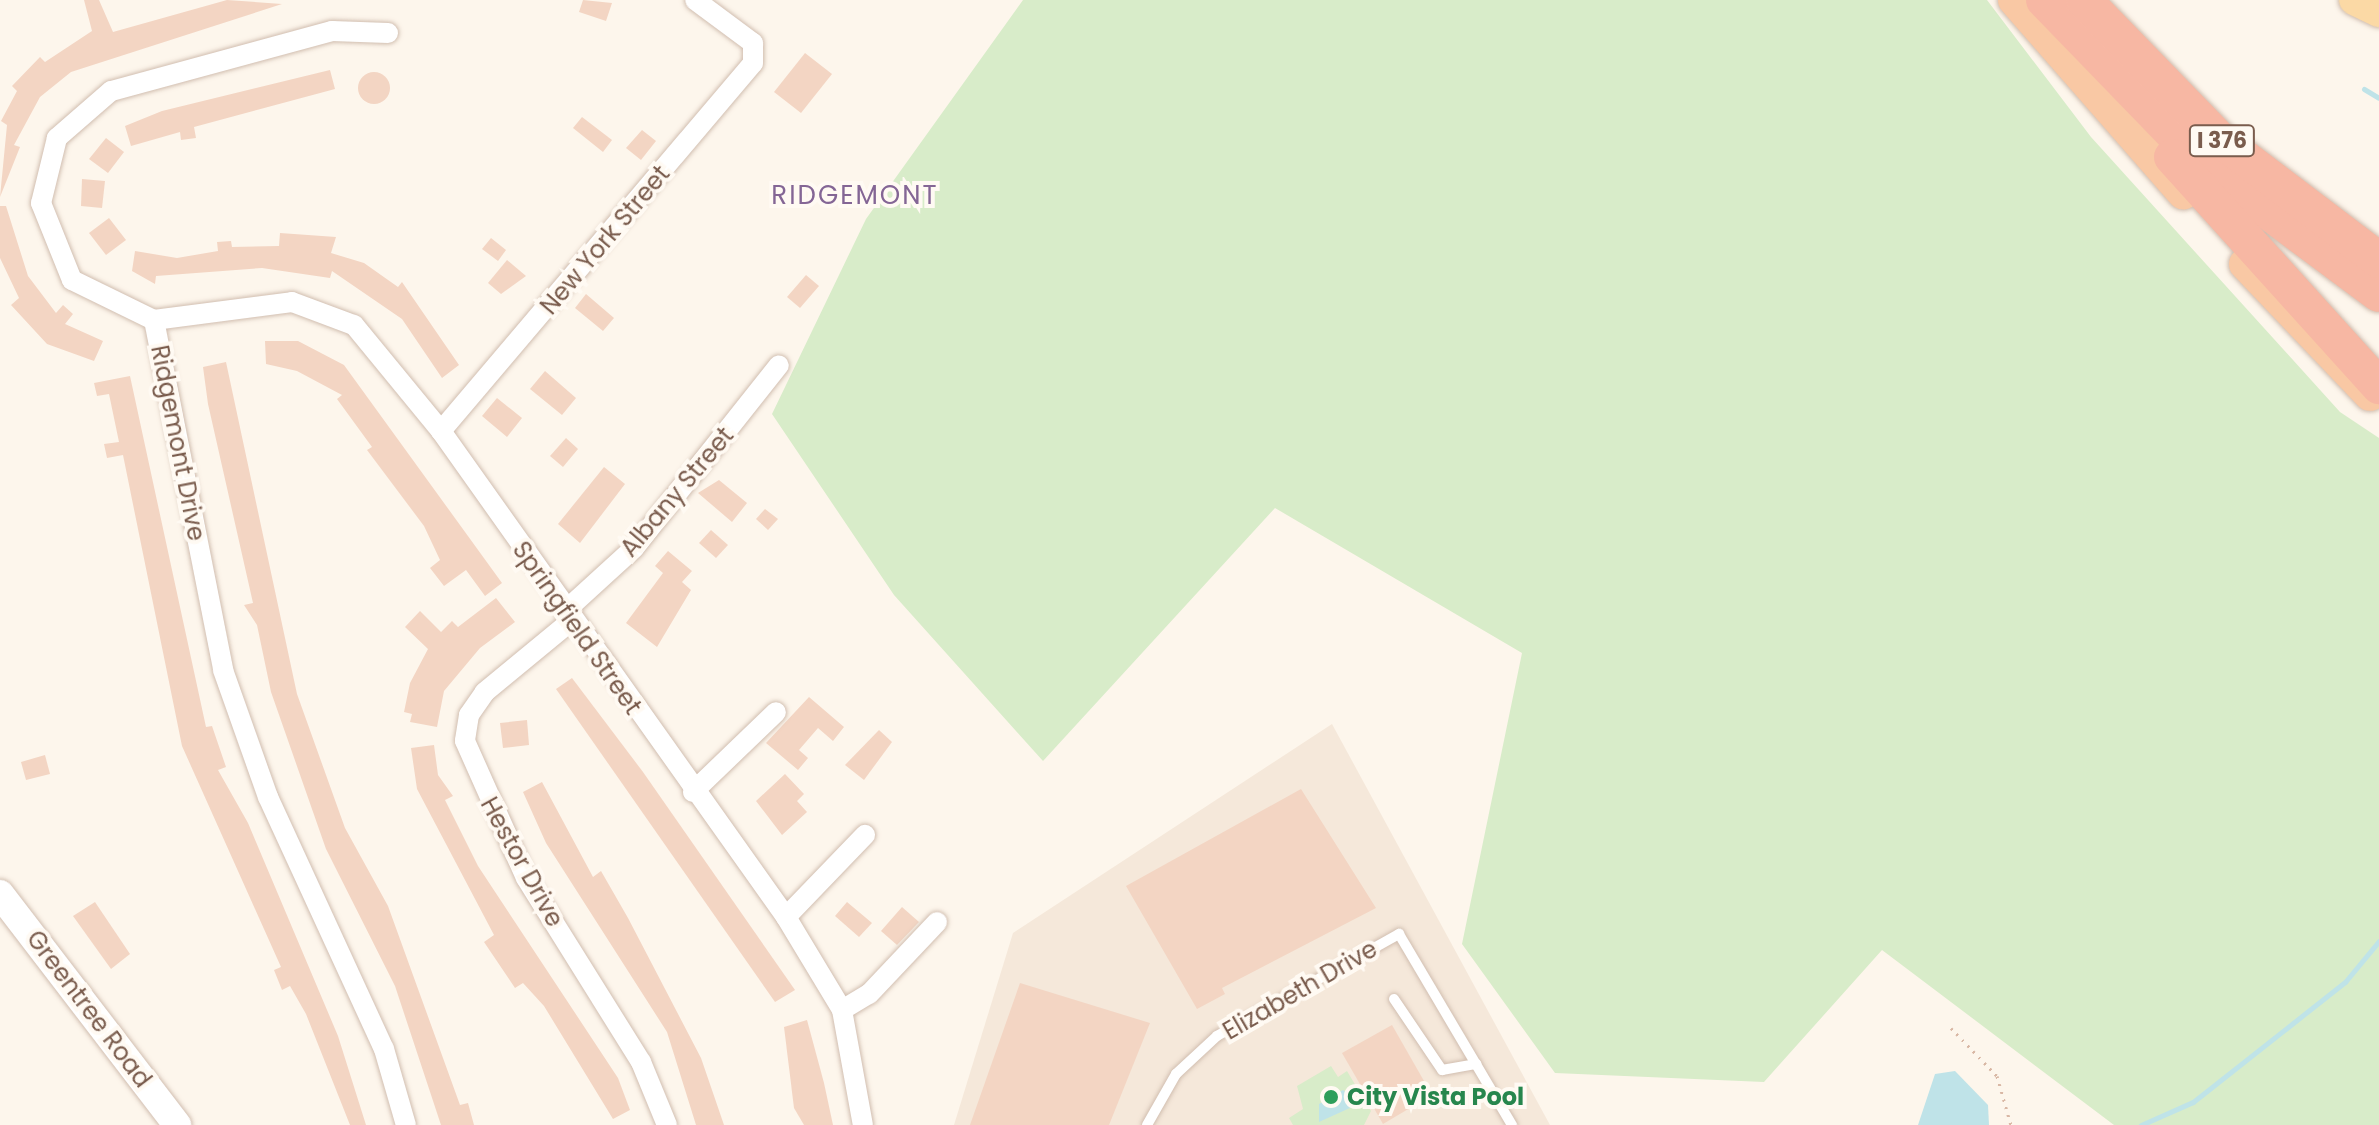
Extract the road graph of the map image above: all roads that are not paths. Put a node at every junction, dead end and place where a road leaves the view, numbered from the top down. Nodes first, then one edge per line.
1 (695, 0) edge
2 (2014, 0) edge
3 (2044, 0) edge
4 (2084, 0) edge
5 (2354, 0) edge
6 (2379, 12) edge
7 (388, 33) dead end
8 (2103, 66) junction
9 (2379, 260) edge
10 (2379, 294) edge
11 (154, 320) junction
12 (779, 365) dead end
13 (2377, 397) edge
14 (441, 431) junction
15 (568, 616) junction
16 (776, 712) dead end
17 (693, 792) junction
18 (865, 835) dead end
19 (0, 894) edge
20 (786, 917) junction
21 (937, 922) dead end
22 (1394, 999) dead end
23 (842, 1010) junction
24 (1476, 1064) junction
25 (177, 1125) edge
26 (406, 1125) edge
27 (667, 1125) edge
28 (863, 1125) edge
29 (1147, 1125) edge
30 (1512, 1125) edge

1 - 14 street, New York Street
2 - 13 highway
3 - 8 highway, I 376
4 - 9 highway, I 376
5 - 6 main road
7 - 11 street, Ridgemont Drive
8 - 10 highway, I 376
8 - 13 highway
11 - 14 street, Springfield Street
11 - 26 street, Ridgemont Drive
12 - 15 street, Albany Street
14 - 15 street, Springfield Street
15 - 17 street, Springfield Street
15 - 27 street, Hestor Drive
16 - 17 street
17 - 20 street, Springfield Street
18 - 20 street
19 - 25 main road, Greentree Road
20 - 23 street, Springfield Street
21 - 23 street
22 - 24 lane
23 - 28 street, Springfield Street
24 - 29 lane, Elizabeth Drive
24 - 30 lane

